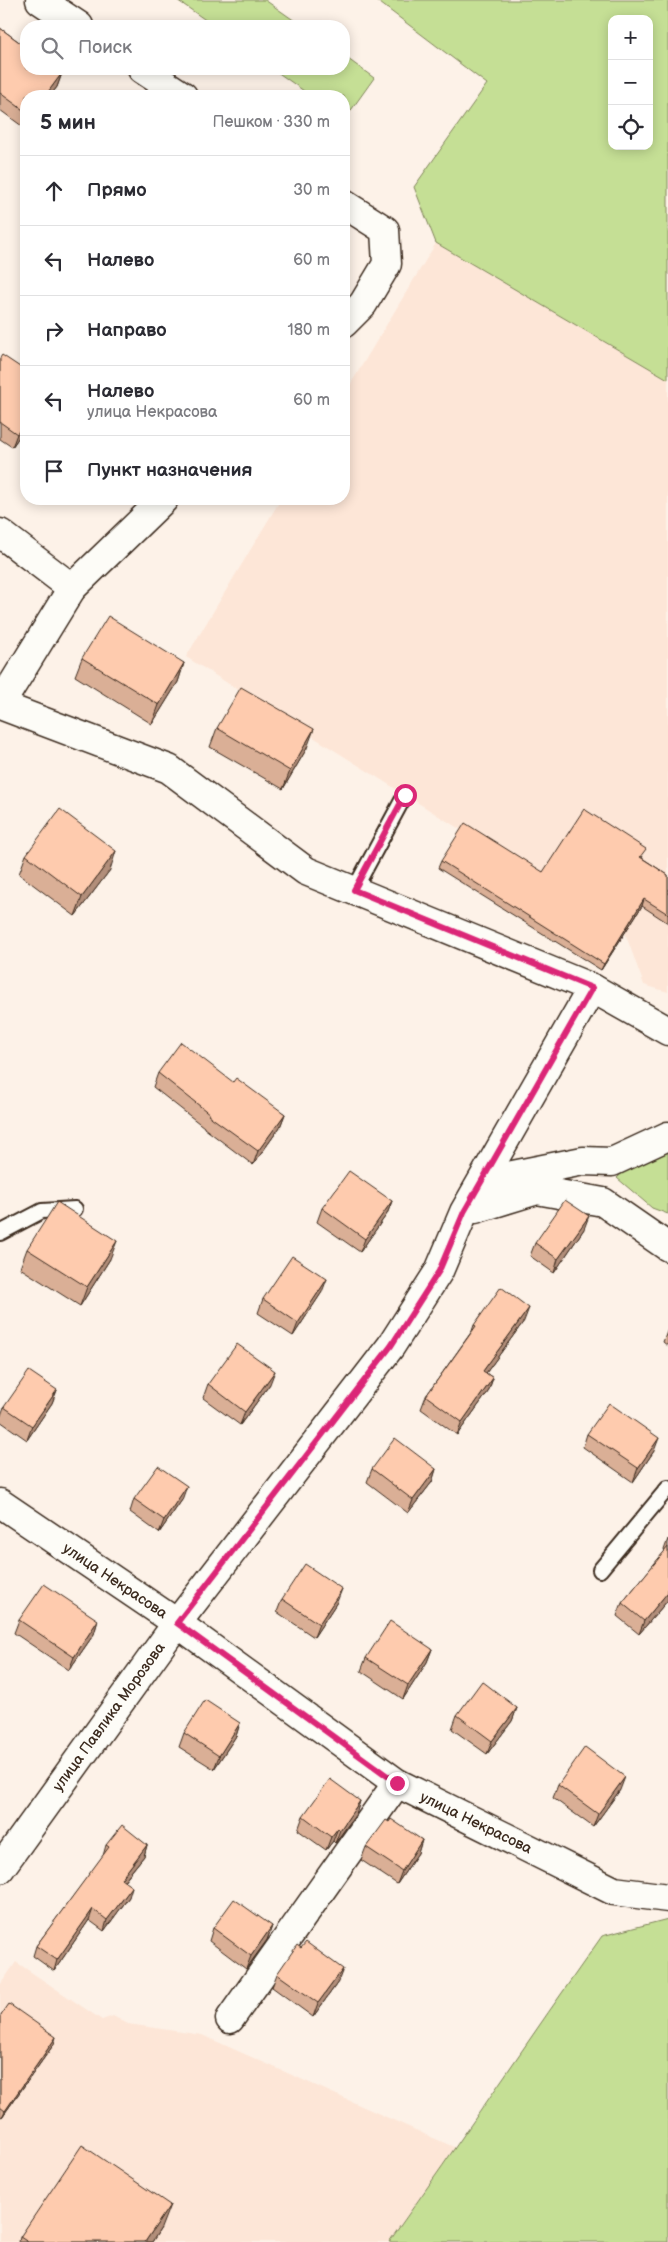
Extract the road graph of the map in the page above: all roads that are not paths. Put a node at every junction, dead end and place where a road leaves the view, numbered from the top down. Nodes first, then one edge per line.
1 (40, 0) edge
2 (70, 20) edge
3 (151, 75) edge
4 (174, 90) edge
5 (350, 208) edge
6 (350, 317) edge
7 (158, 505) edge
8 (0, 533) edge
9 (72, 588) junction
10 (0, 705) edge
11 (405, 795) dead end
12 (354, 890) junction
13 (592, 988) junction
14 (668, 1031) edge
15 (668, 1136) edge
16 (75, 1209) dead end
17 (464, 1212) junction
18 (0, 1233) edge
19 (668, 1248) edge
20 (668, 1488) edge
21 (0, 1503) edge
22 (600, 1570) dead end
23 (177, 1623) junction
24 (397, 1783) junction
25 (0, 1869) edge
26 (668, 1898) edge
27 (230, 2020) dead end

1 - 2 street
3 - 4 street
5 - 6 street
7 - 9 street
8 - 9 street
9 - 10 street
10 - 12 street
11 - 12 lane
12 - 13 street
13 - 14 street
13 - 17 street, улица Павлика Морозова
15 - 17 street
16 - 18 lane
17 - 19 street
17 - 23 street, улица Павлика Морозова
20 - 22 lane
21 - 23 street, улица Некрасова
23 - 24 street, улица Некрасова
23 - 25 street, улица Павлика Морозова
24 - 26 street, улица Некрасова
24 - 27 street

